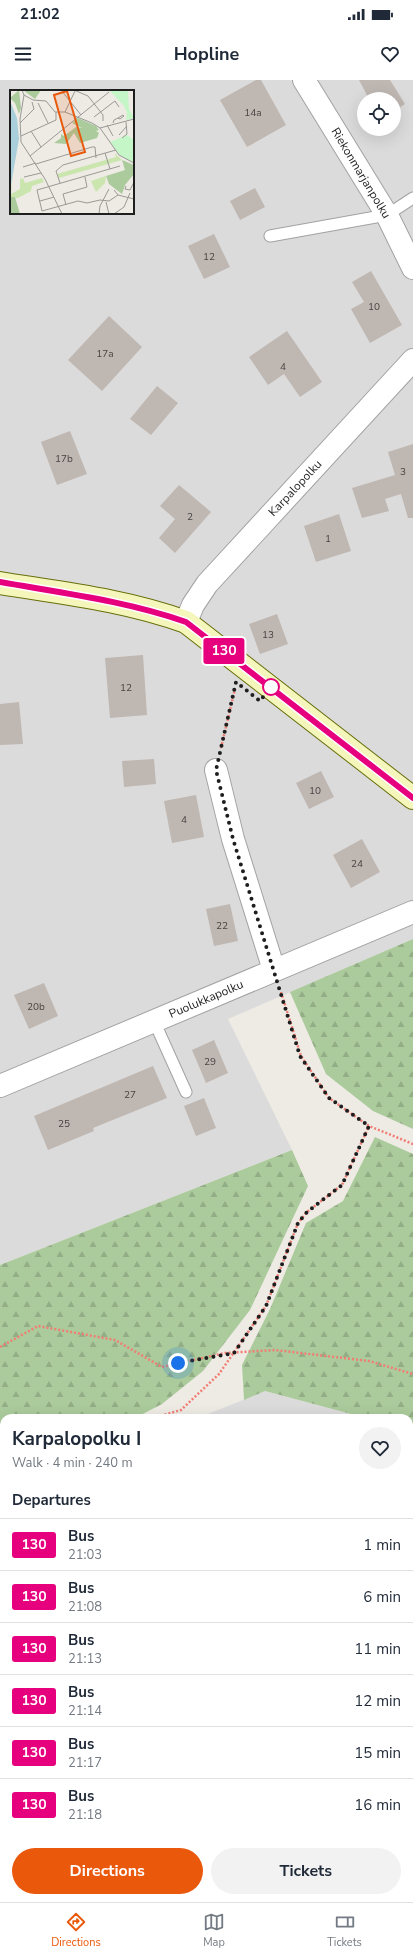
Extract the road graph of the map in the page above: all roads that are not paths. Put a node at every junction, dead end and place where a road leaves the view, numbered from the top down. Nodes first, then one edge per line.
1 (304, 80) edge
2 (413, 198) edge
3 (387, 215) junction
4 (270, 236) dead end
5 (413, 268) edge
6 (413, 360) edge
7 (0, 582) edge
8 (186, 622) junction
9 (216, 770) road end
10 (413, 798) edge
11 (413, 912) edge
12 (274, 970) junction
13 (154, 1021) junction
14 (0, 1086) edge
15 (186, 1092) dead end

1 - 3 street, Riekonmarjanpolku
2 - 3 lane
3 - 4 lane
3 - 5 street, Riekonmarjanpolku
6 - 8 street, Karpalopolku
7 - 8 street
8 - 10 street
9 - 12 street
11 - 12 street, Puolukkapolku
12 - 13 street, Puolukkapolku
13 - 14 street, Puolukkapolku
13 - 15 lane

